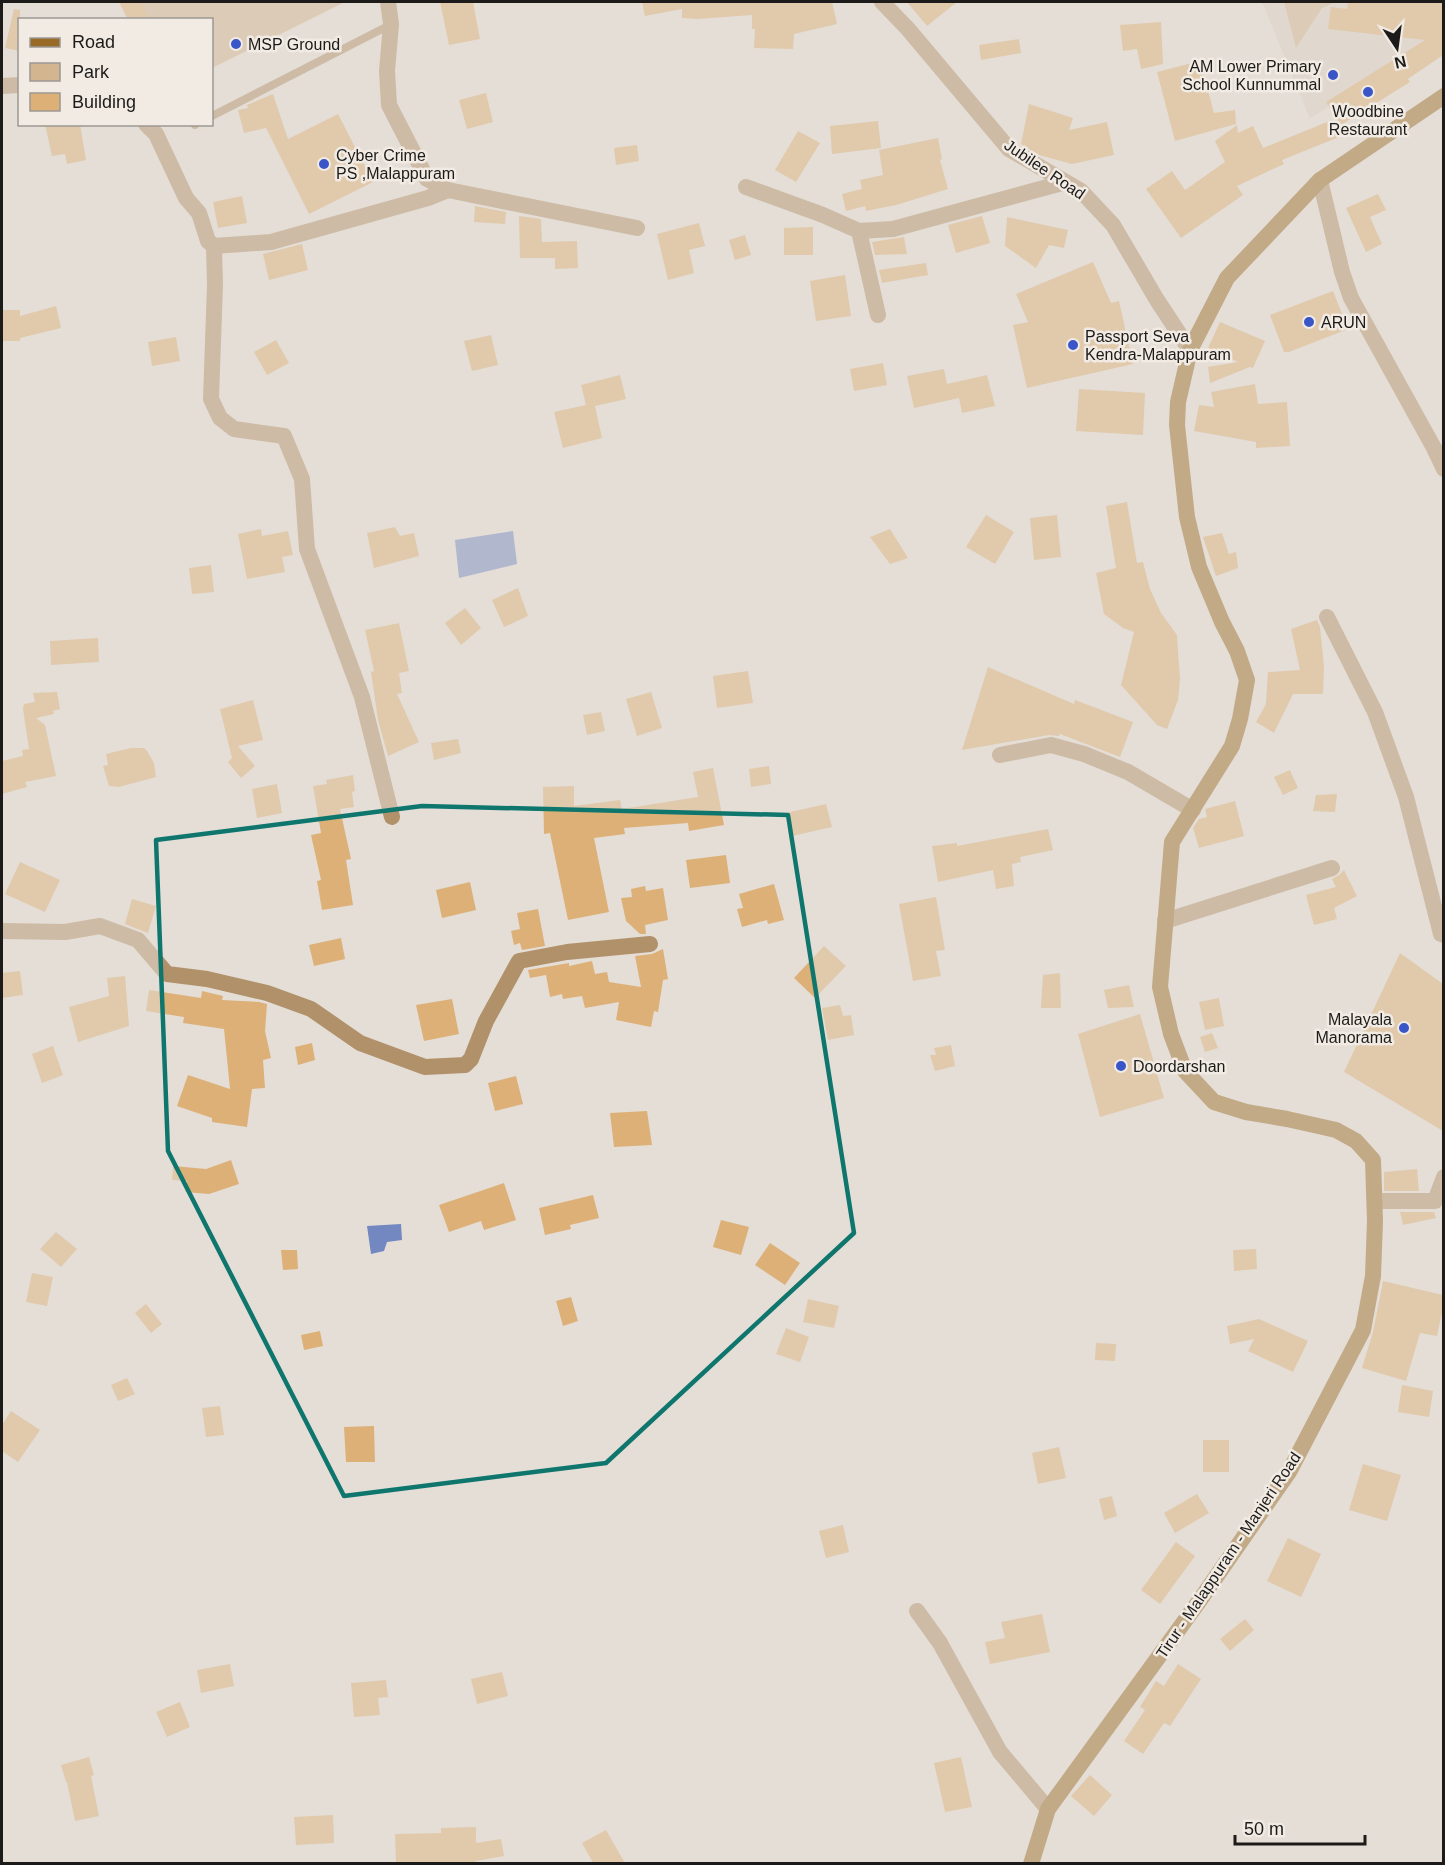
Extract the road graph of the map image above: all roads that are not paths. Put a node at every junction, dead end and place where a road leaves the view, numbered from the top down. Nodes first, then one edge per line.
1 (388, 2) edge
2 (882, 2) edge
3 (391, 24) junction
4 (18, 85) edge
5 (2, 86) edge
6 (1443, 96) edge
7 (213, 115) edge
8 (148, 126) edge
9 (1320, 180) junction
10 (1066, 182) junction
11 (746, 187) dead end
12 (448, 190) junction
13 (637, 228) dead end
14 (860, 231) junction
15 (214, 246) junction
16 (878, 315) dead end
17 (1190, 350) junction
18 (1439, 446) edge
19 (1443, 469) edge
20 (1327, 617) dead end
21 (1000, 755) dead end
22 (1193, 810) junction
23 (392, 817) dead end
24 (1332, 868) dead end
25 (1165, 921) junction
26 (2, 931) edge
27 (1443, 935) edge
28 (650, 944) dead end
29 (1443, 1177) edge
30 (1375, 1201) junction
31 (917, 1611) dead end
32 (1048, 1809) junction
33 (1031, 1863) edge

1 - 3 street
2 - 10 street, Jubilee Road
3 - 7 lane
3 - 12 street
4 - 5 street
6 - 9 main road, Tirur - Malappuram - Manjeri Road
8 - 15 street
9 - 17 main road, Tirur - Malappuram - Manjeri Road
9 - 18 street
10 - 14 street
10 - 17 street, Jubilee Road
11 - 14 street
12 - 13 street
12 - 15 street
14 - 16 street
15 - 23 street
17 - 22 main road, Tirur - Malappuram - Manjeri Road
18 - 19 street
20 - 27 street
21 - 22 street
22 - 25 main road, Tirur - Malappuram - Manjeri Road
24 - 25 street
25 - 30 main road, Tirur - Malappuram - Manjeri Road
26 - 28 street
29 - 30 street
30 - 32 main road, Tirur - Malappuram - Manjeri Road
31 - 32 street
32 - 33 main road, Tirur - Malappuram - Manjeri Road

